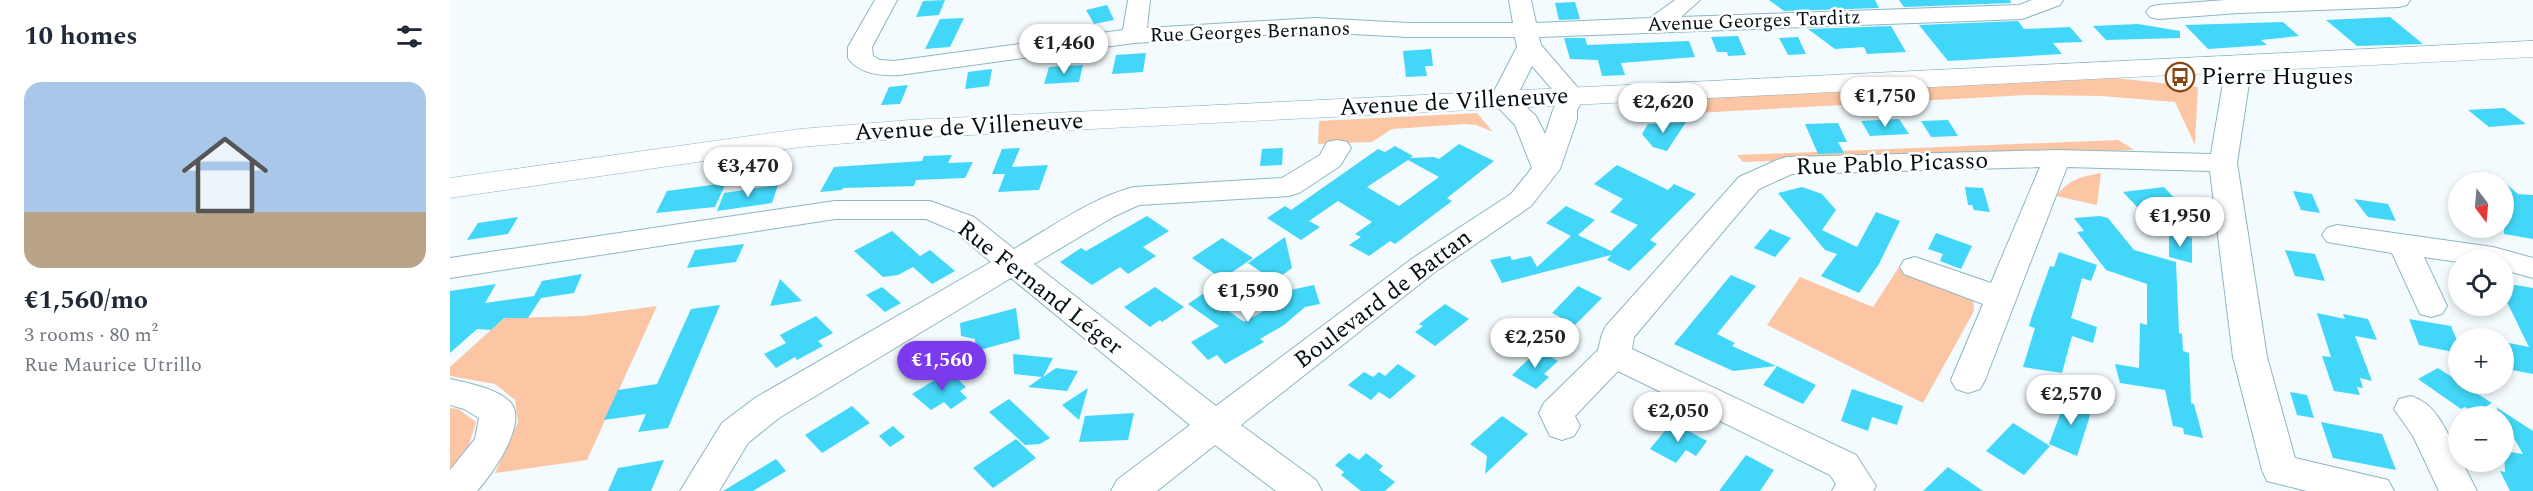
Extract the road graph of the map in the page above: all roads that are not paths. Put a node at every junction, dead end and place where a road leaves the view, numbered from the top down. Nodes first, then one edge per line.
1 (886, 0) edge
2 (1139, 0) edge
3 (1323, 0) edge
4 (1520, 0) edge
5 (1689, 0) edge
6 (2052, 0) edge
7 (2399, 0) edge
8 (2235, 3) edge
9 (2158, 12) dead end
10 (1658, 24) junction
11 (1315, 25) junction
12 (1134, 36) junction
13 (1527, 39) junction
14 (2533, 49) edge
15 (2229, 63) junction
16 (1551, 74) junction
17 (1510, 88) junction
18 (1568, 107) junction
19 (1527, 122) junction
20 (1337, 148) dead end
21 (2057, 158) junction
22 (2223, 163) junction
23 (1546, 169) junction
24 (450, 188) edge
25 (2337, 235) dead end
26 (2403, 244) junction
27 (1013, 265) junction
28 (1915, 267) dead end
29 (450, 268) edge
30 (2533, 268) edge
31 (2001, 299) junction
32 (2431, 306) dead end
33 (1614, 355) junction
34 (1968, 380) dead end
35 (450, 392) edge
36 (2411, 408) dead end
37 (1216, 426) junction
38 (1562, 426) dead end
39 (1854, 488) edge
40 (453, 491) edge
41 (699, 491) edge
42 (1130, 491) edge
43 (1303, 491) edge
44 (2375, 491) edge
45 (2458, 491) edge

1 - 12 street, Rue Georges Bernanos
2 - 12 street
3 - 11 street
4 - 13 street
5 - 10 street
6 - 10 street, Avenue Georges Tarditz
7 - 8 street
8 - 9 street
10 - 13 street, Avenue Georges Tarditz
11 - 12 street, Rue Georges Bernanos
11 - 13 street, Rue Georges Bernanos
13 - 16 street
13 - 17 street
14 - 15 main road, Avenue de Villeneuve
15 - 18 main road, Avenue de Villeneuve
15 - 22 street
16 - 17 street
16 - 18 street
17 - 18 main road, Avenue de Villeneuve
17 - 19 street
17 - 24 main road, Avenue de Villeneuve
18 - 19 street
18 - 23 street, Boulevard de Battan
19 - 23 street
20 - 27 street
21 - 22 street, Rue Pablo Picasso
21 - 31 street
21 - 33 street, Rue Pablo Picasso
22 - 44 street
23 - 37 street, Boulevard de Battan
25 - 26 street
26 - 30 street
26 - 32 street
27 - 29 street, Rue Fernand Léger
27 - 37 street, Rue Fernand Léger
27 - 41 street
28 - 31 street
31 - 34 street
33 - 38 street, Rue Pablo Picasso
33 - 39 street
35 - 40 street
36 - 45 street
37 - 42 street, Boulevard de Battan
37 - 43 street, Rue Fernand Léger

